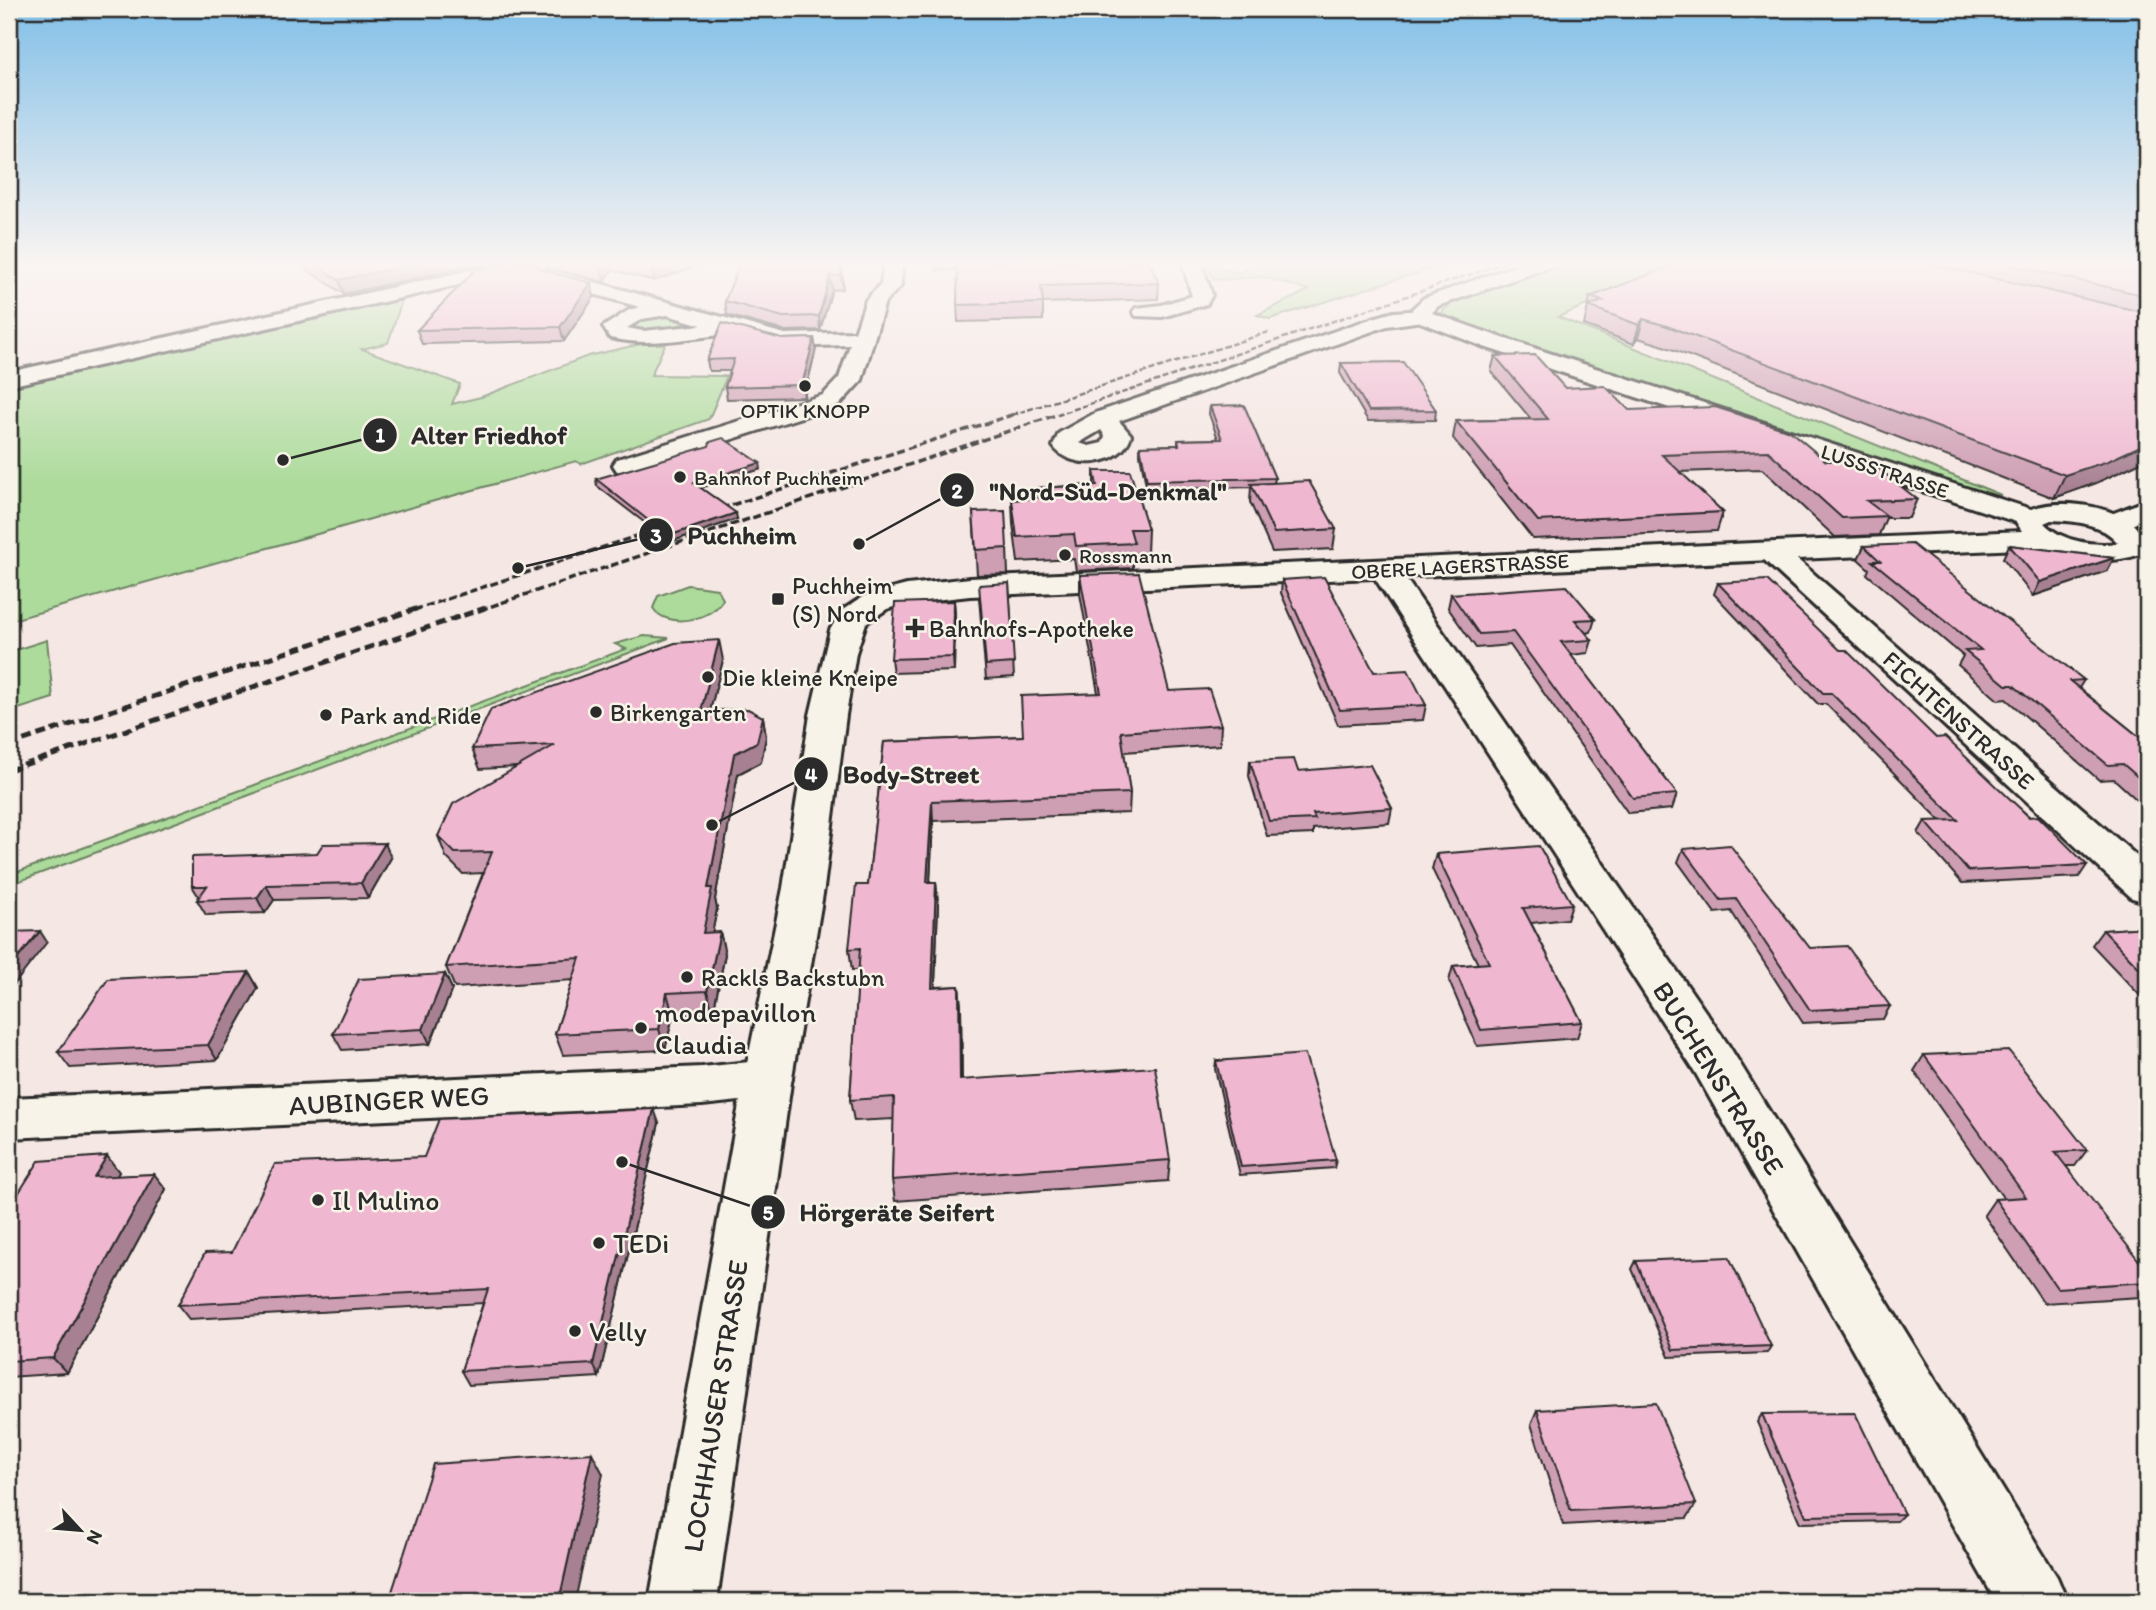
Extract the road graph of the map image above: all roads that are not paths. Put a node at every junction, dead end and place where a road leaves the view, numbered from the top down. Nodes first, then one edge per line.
1 (202, 337) edge
2 (769, 337) edge
3 (1336, 337) edge
4 (1479, 337) edge
5 (863, 338) joint
6 (9, 379) edge
7 (1104, 418) dead end
8 (626, 465) dead end
9 (2147, 508) edge
10 (2111, 524) junction
11 (2039, 528) junction
12 (1772, 552) junction
13 (2112, 553) junction
14 (1384, 569) junction
15 (2147, 571) edge
16 (874, 604) joint
17 (2147, 888) edge
18 (768, 1079) junction
19 (9, 1118) edge
20 (683, 1601) edge
21 (2033, 1601) edge

1 - 6 street
2 - 5 street
3 - 7 street
4 - 11 street, LUSSSTRASSE
5 - 8 street
9 - 10 street
10 - 11 street, OBERE LAGERSTRASSE
10 - 13 street
11 - 12 street, OBERE LAGERSTRASSE
11 - 13 street, OBERE LAGERSTRASSE
12 - 14 street, OBERE LAGERSTRASSE
12 - 17 street, FICHTENSTRASSE
13 - 15 street, OBERE LAGERSTRASSE
14 - 16 street, OBERE LAGERSTRASSE
14 - 21 street, BUCHENSTRASSE
16 - 18 street, LOCHHAUSER STRASSE
18 - 19 street, AUBINGER WEG
18 - 20 street, LOCHHAUSER STRASSE

